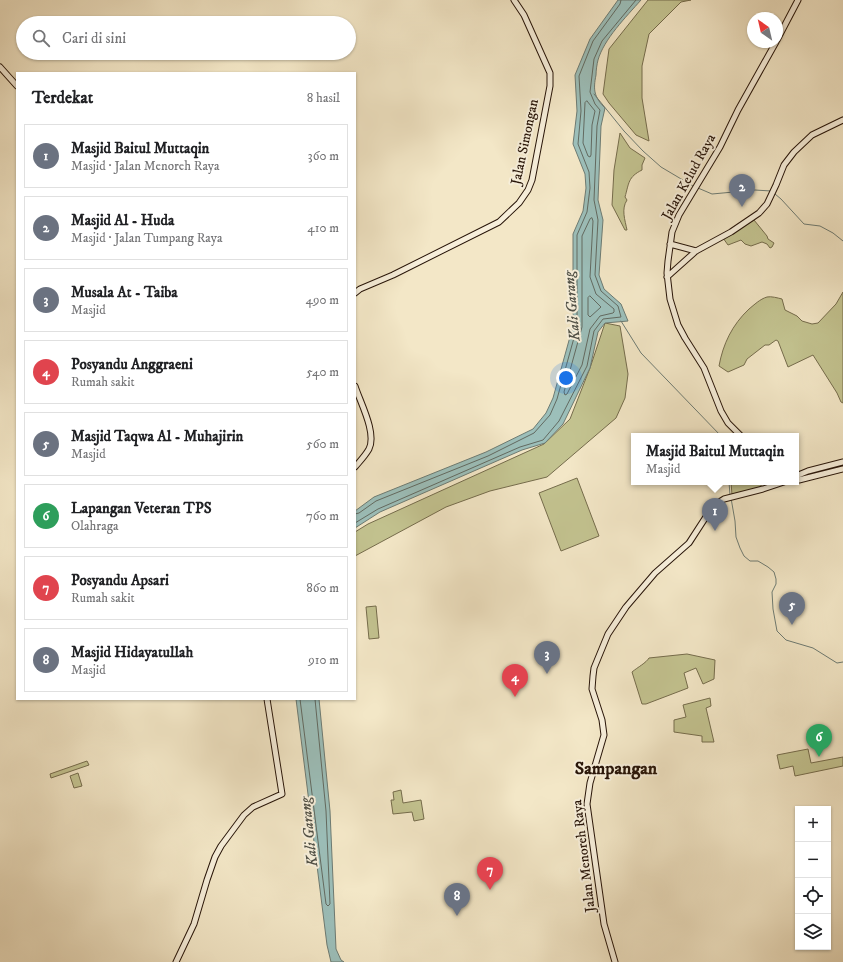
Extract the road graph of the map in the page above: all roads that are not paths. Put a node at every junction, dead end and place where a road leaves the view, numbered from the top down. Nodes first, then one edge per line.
1 (514, 0) edge
2 (798, 0) edge
3 (783, 28) edge
4 (772, 48) edge
5 (0, 67) edge
6 (16, 85) edge
7 (843, 120) edge
8 (670, 244) junction
9 (696, 251) junction
10 (667, 277) junction
11 (356, 292) edge
12 (356, 389) edge
13 (737, 433) edge
14 (843, 462) edge
15 (356, 466) edge
16 (843, 469) edge
17 (799, 476) edge
18 (799, 477) edge
19 (765, 485) edge
20 (775, 485) edge
21 (763, 489) junction
22 (267, 700) edge
23 (176, 962) edge
24 (615, 962) edge

1 - 11 main road, Jalan Simongan
2 - 3 main road, Jalan Kelud Raya
4 - 8 main road, Jalan Kelud Raya
5 - 6 main road
7 - 9 main road
8 - 9 main road
8 - 10 main road, Jalan Kelud Raya
9 - 10 main road
10 - 13 main road, Jalan Kelud Raya
12 - 15 main road
14 - 17 main road
16 - 18 main road
19 - 21 main road
20 - 21 main road, Jalan Menoreh Raya
21 - 24 main road, Jalan Menoreh Raya
22 - 23 main road

